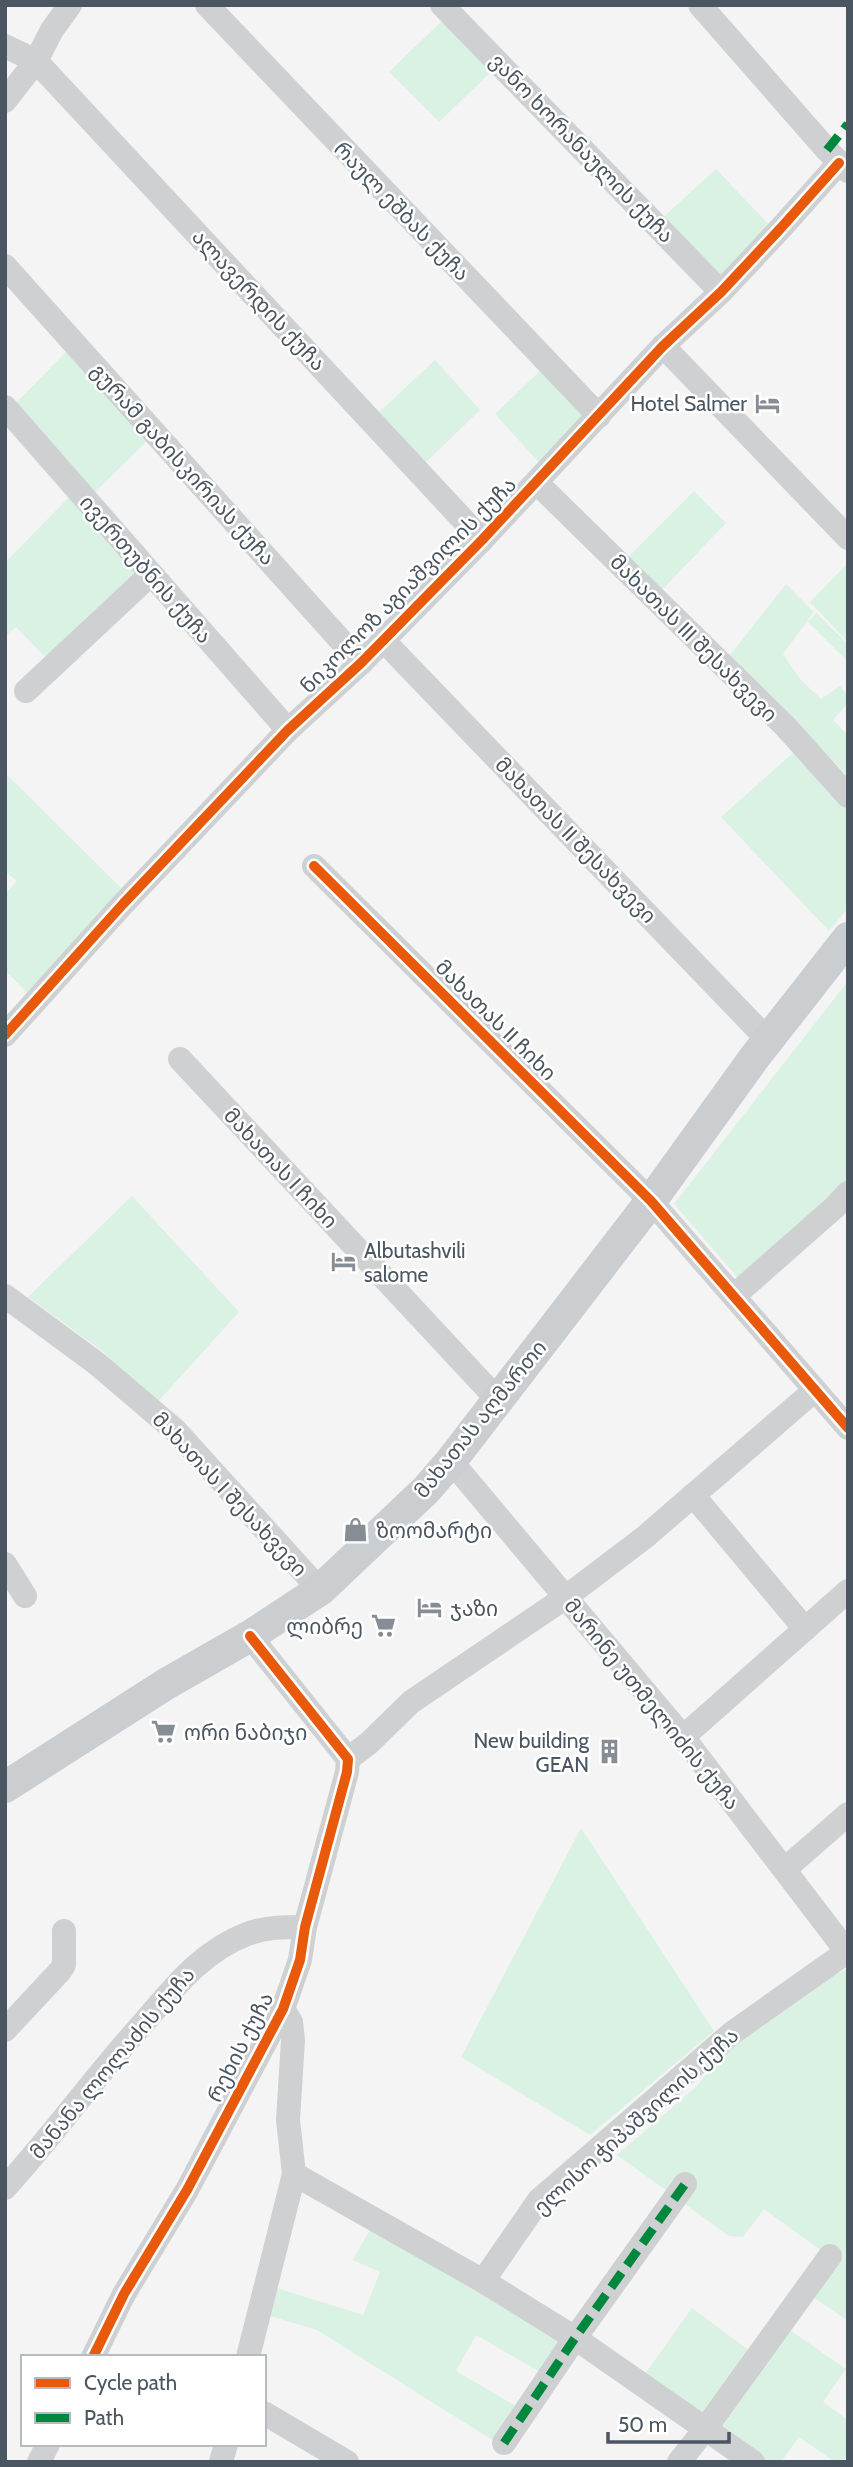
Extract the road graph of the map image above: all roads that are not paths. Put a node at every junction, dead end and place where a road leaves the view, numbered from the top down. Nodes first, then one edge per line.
1 (70, 5) edge
2 (207, 5) edge
3 (442, 5) edge
4 (700, 5) edge
5 (5, 46) edge
6 (36, 61) junction
7 (5, 101) edge
8 (844, 167) edge
9 (5, 266) edge
10 (721, 292) junction
11 (663, 346) junction
12 (5, 407) edge
13 (599, 416) junction
14 (537, 483) junction
15 (848, 538) edge
16 (482, 540) junction
17 (150, 575) junction
18 (383, 640) junction
19 (361, 663) junction
20 (26, 691) dead end
21 (288, 730) junction
22 (848, 796) edge
23 (314, 866) dead end
24 (848, 938) edge
25 (5, 1035) edge
26 (768, 1040) junction
27 (180, 1059) dead end
28 (848, 1193) edge
29 (651, 1201) junction
30 (735, 1295) junction
31 (5, 1296) edge
32 (816, 1390) junction
33 (497, 1399) junction
34 (848, 1428) edge
35 (451, 1461) junction
36 (693, 1495) junction
37 (5, 1564) edge
38 (320, 1590) junction
39 (848, 1591) edge
40 (25, 1596) dead end
41 (566, 1597) junction
42 (805, 1629) junction
43 (250, 1636) junction
44 (682, 1737) junction
45 (348, 1759) junction
46 (5, 1787) edge
47 (848, 1814) edge
48 (785, 1869) junction
49 (304, 1927) junction
50 (64, 1931) dead end
51 (848, 1952) edge
52 (283, 2008) junction
53 (5, 2030) edge
54 (294, 2174) junction
55 (685, 2184) dead end
56 (5, 2188) edge
57 (830, 2256) dead end
58 (483, 2281) junction
59 (575, 2338) junction
60 (94, 2355) edge
61 (249, 2355) edge
62 (266, 2414) edge
63 (706, 2428) junction
64 (504, 2443) dead end
65 (47, 2446) edge
66 (39, 2462) edge
67 (347, 2462) edge
68 (679, 2462) edge
69 (753, 2462) edge

1 - 6 street
2 - 13 street, რაულ ეშბას ქუჩა
3 - 10 street, ვანო ხორანაულის ქუჩა
4 - 8 street
5 - 6 street
6 - 7 street
6 - 16 street, ალავერდის ქუჩა
8 - 10 street, ნიკოლოზ აგიაშვილის ქუჩა
9 - 19 street, გურამ გაბისკირიას ქუჩა
10 - 11 street, ნიკოლოზ აგიაშვილის ქუჩა
11 - 13 street, ნიკოლოზ აგიაშვილის ქუჩა
11 - 15 street
12 - 17 street, ივერთუბნის ქუჩა
13 - 14 street, ნიკოლოზ აგიაშვილის ქუჩა
14 - 16 street, ნიკოლოზ აგიაშვილის ქუჩა
14 - 22 street, მახათას III შესახვევი
16 - 18 street, ნიკოლოზ აგიაშვილის ქუჩა
17 - 20 street
17 - 21 street, ივერთუბნის ქუჩა
18 - 19 street, ნიკოლოზ აგიაშვილის ქუჩა
18 - 26 street, მახათას II შესახვევი
19 - 21 street, ნიკოლოზ აგიაშვილის ქუჩა
21 - 25 street, ნიკოლოზ აგიაშვილის ქუჩა
23 - 29 street, მახათას II ჩიხი
24 - 26 main road, მახათას აღმართი
26 - 29 main road, მახათას აღმართი
27 - 33 street, მახათას I ჩიხი
28 - 30 street
29 - 30 street, მახათას II ჩიხი
29 - 33 main road, მახათას აღმართი
30 - 32 street, მახათას II ჩიხი
31 - 38 street, მახათას I შესახვევი
32 - 34 street, მახათას II ჩიხი
32 - 36 street
33 - 35 main road, მახათას აღმართი
35 - 38 main road, მახათას აღმართი
35 - 41 street, მარინე უთმელიძის ქუჩა
36 - 41 street
36 - 42 street
37 - 40 street
38 - 43 main road, მახათას აღმართი
39 - 42 street
41 - 44 street, მარინე უთმელიძის ქუჩა
41 - 45 street
42 - 44 street
43 - 45 street
43 - 46 main road, მახათას აღმართი
44 - 48 street, მარინე უთმელიძის ქუჩა
45 - 49 street, რეხის ქუჩა
47 - 48 street
48 - 51 street, მარინე უთმელიძის ქუჩა
49 - 52 street, რეხის ქუჩა
49 - 56 street, მანანა ლოლაძის ქუჩა
50 - 53 street
51 - 58 street, ელისო ჭიპაშვილის ქუჩა
52 - 54 street
52 - 60 street, რეხის ქუჩა
54 - 58 street
54 - 61 street
55 - 59 street
57 - 63 street
58 - 59 street
59 - 63 street
59 - 64 street
62 - 67 street
63 - 68 street
63 - 69 street
65 - 66 street

